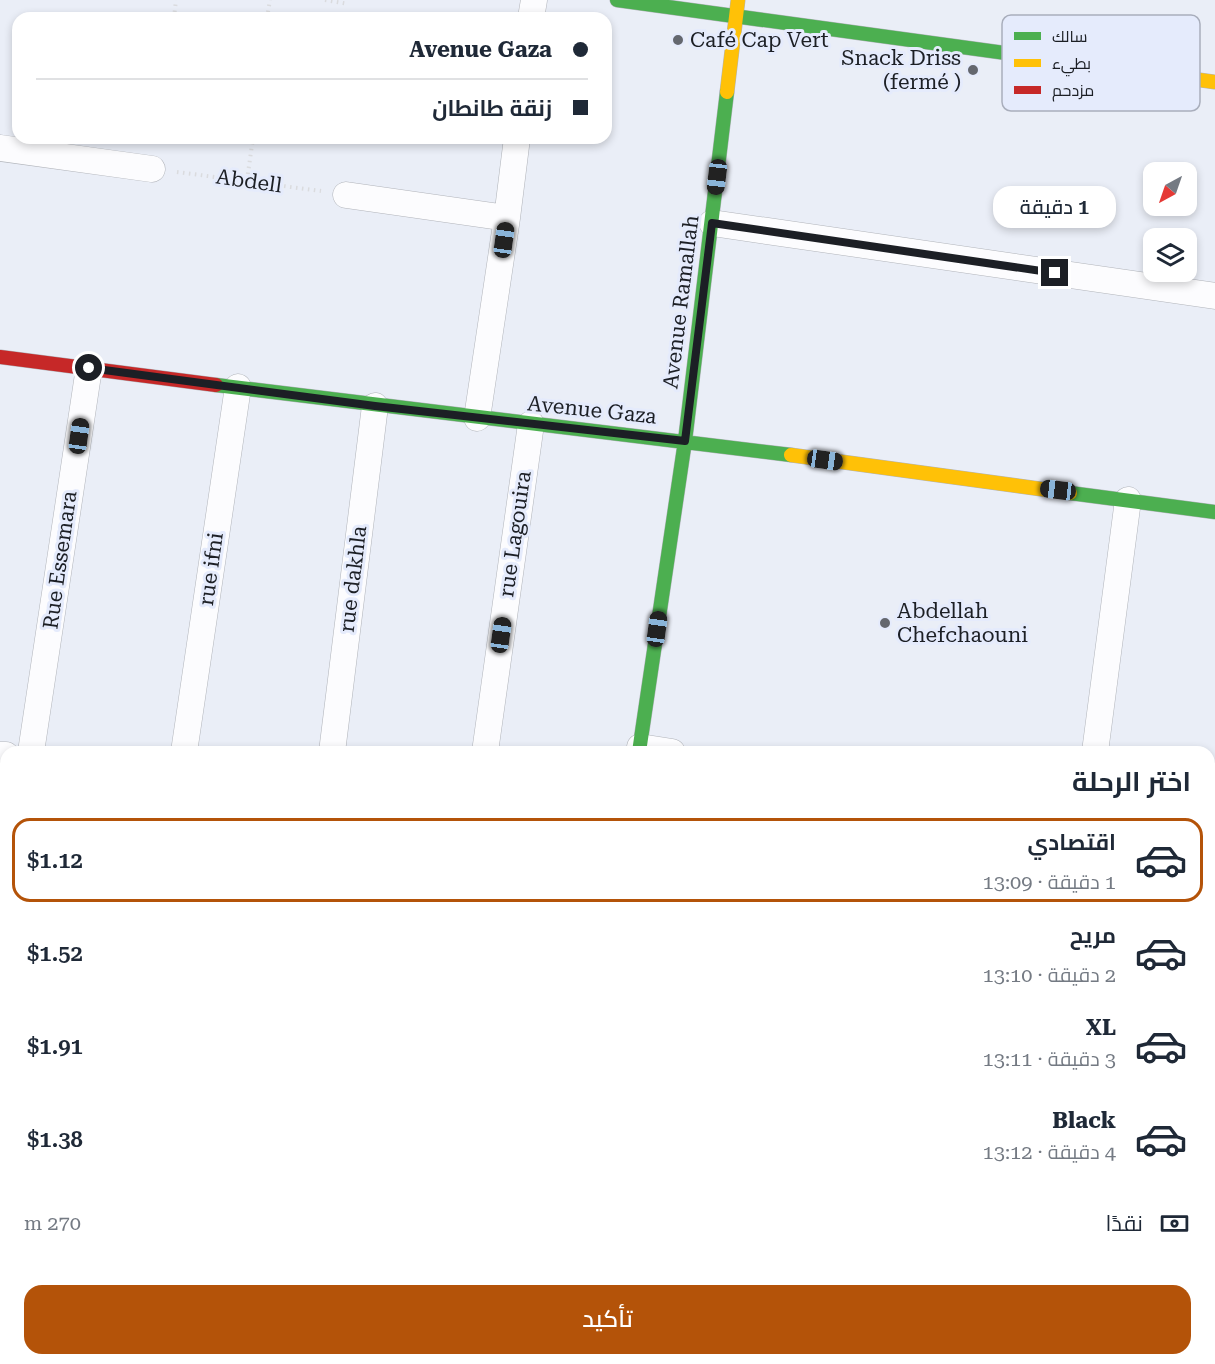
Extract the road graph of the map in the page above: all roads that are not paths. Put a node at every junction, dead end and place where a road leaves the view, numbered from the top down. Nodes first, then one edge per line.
1 (617, 0) edge
2 (738, 0) edge
3 (736, 15) junction
4 (1002, 52) edge
5 (1200, 80) edge
6 (1215, 82) edge
7 (516, 144) edge
8 (0, 148) edge
9 (152, 169) road end
10 (346, 195) road end
11 (507, 218) junction
12 (712, 223) junction
13 (1215, 296) edge
14 (0, 357) edge
15 (89, 368) junction
16 (238, 387) junction
17 (375, 406) junction
18 (477, 418) junction
19 (531, 424) junction
20 (685, 441) junction
21 (1128, 500) junction
22 (1215, 512) edge
23 (33, 746) edge
24 (185, 746) edge
25 (333, 746) edge
26 (486, 746) edge
27 (640, 746) edge
28 (1096, 746) edge

1 - 3 street
2 - 3 street, Avenue Ramallah
3 - 4 street
3 - 12 street, Avenue Ramallah
5 - 6 street
7 - 11 street
8 - 9 street
10 - 11 street
11 - 18 street
12 - 13 street
12 - 20 street, Avenue Ramallah
14 - 15 street, Avenue Gaza
15 - 16 street, Avenue Gaza
15 - 23 street, Rue Essemara
16 - 17 street, Avenue Gaza
16 - 24 street, rue ifni
17 - 18 street, Avenue Gaza
17 - 25 street, rue dakhla
18 - 19 street, Avenue Gaza
19 - 20 street, Avenue Gaza
19 - 26 street, rue Lagouira
20 - 21 street, Avenue Gaza
20 - 27 street, Avenue Ramallah
21 - 22 street, Avenue Gaza
21 - 28 street

